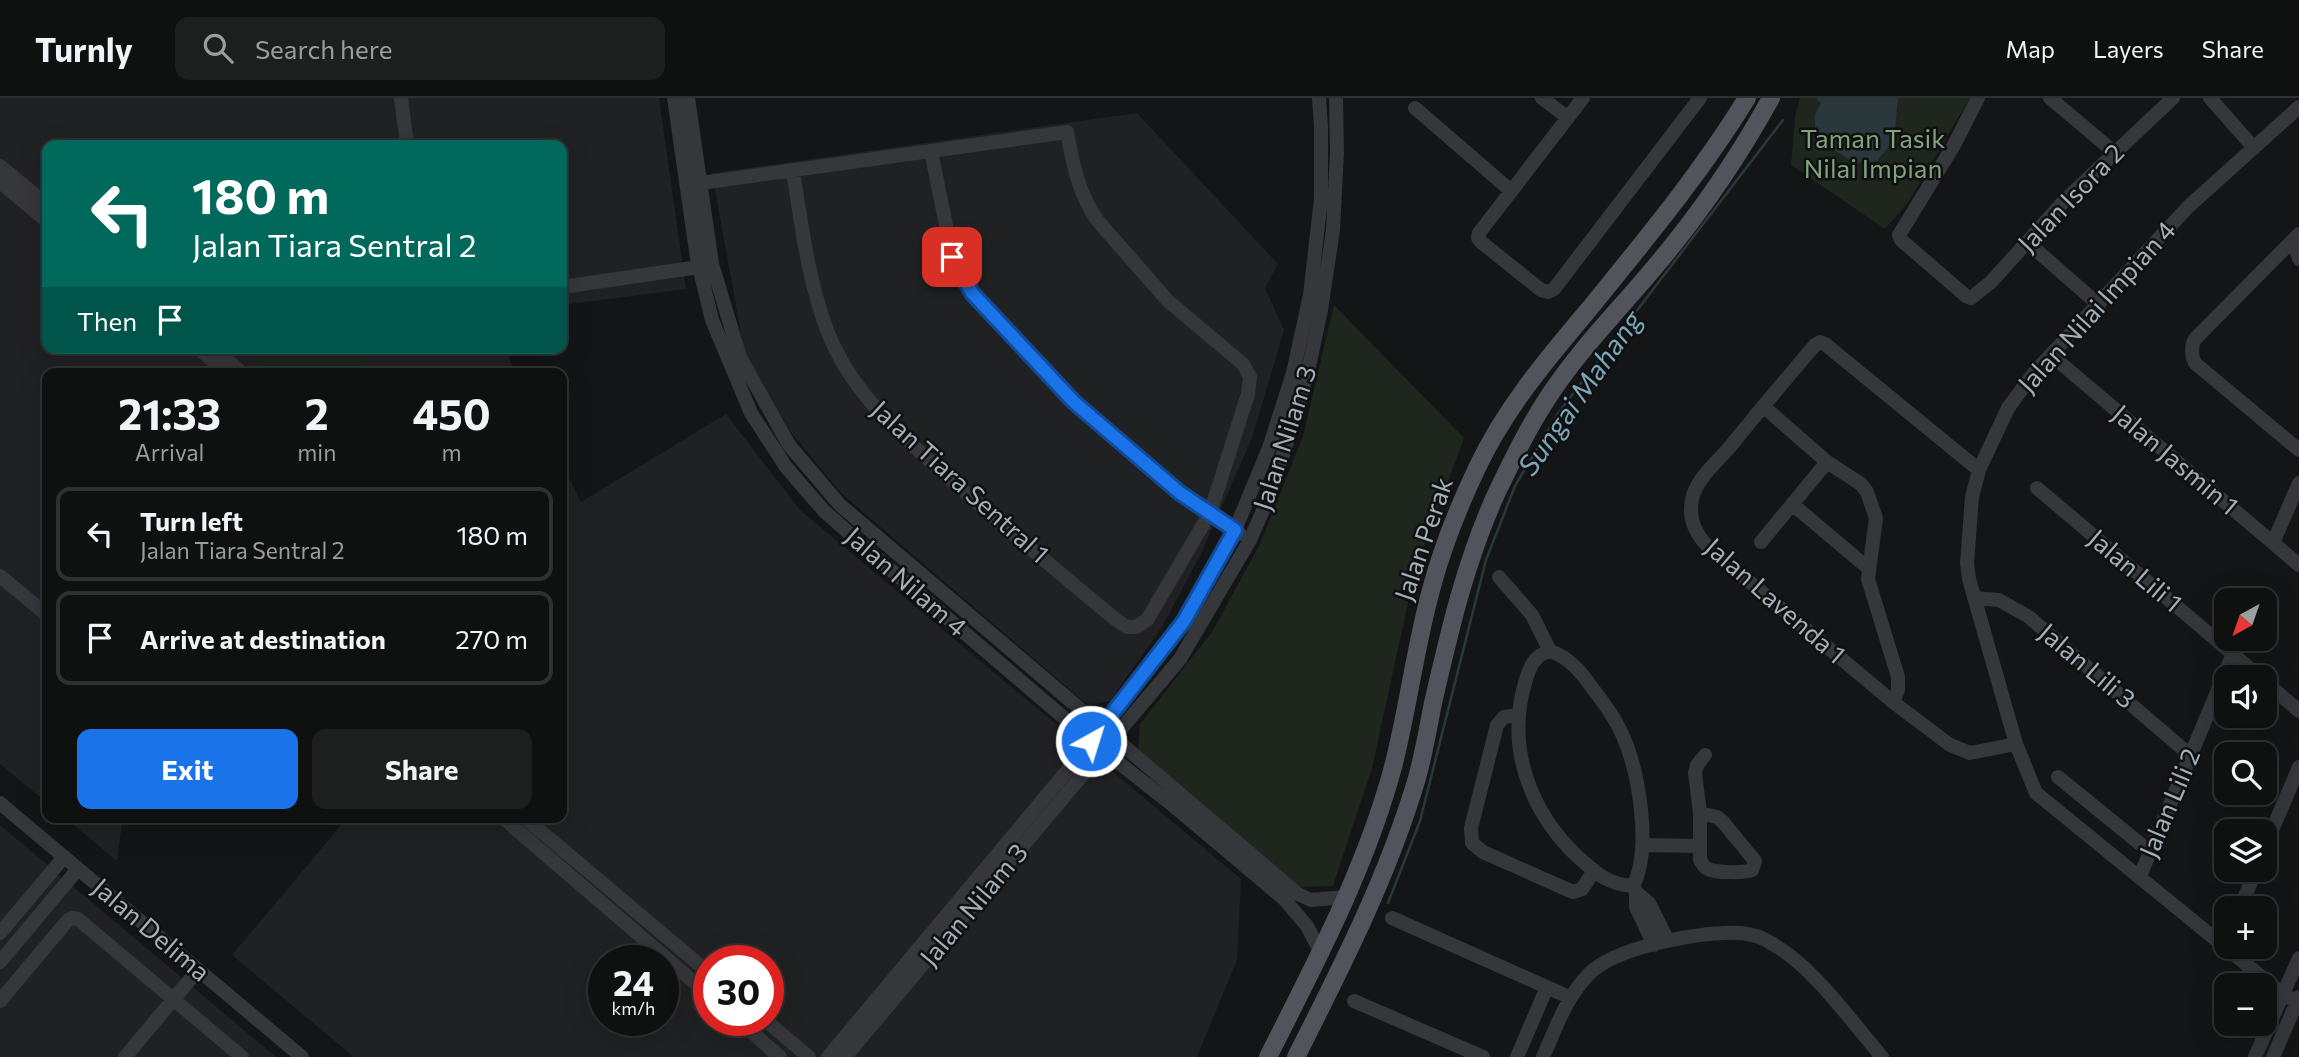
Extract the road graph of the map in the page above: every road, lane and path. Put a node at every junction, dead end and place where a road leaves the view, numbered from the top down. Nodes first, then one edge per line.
1 (401, 98) edge
2 (674, 98) edge
3 (688, 98) edge
4 (1319, 98) edge
5 (1336, 98) edge
6 (1542, 98) edge
7 (1583, 98) edge
8 (1700, 98) edge
9 (1746, 98) edge
10 (1771, 98) edge
11 (1978, 98) edge
12 (2050, 98) edge
13 (2172, 98) edge
14 (2210, 98) edge
15 (2299, 107) edge
16 (1415, 108) dead end
17 (1568, 118) junction
18 (406, 140) edge
19 (2254, 148) junction
20 (931, 151) junction
21 (2113, 152) junction
22 (0, 166) edge
23 (793, 171) junction
24 (0, 182) edge
25 (701, 183) junction
26 (1510, 190) junction
27 (42, 201) edge
28 (42, 217) edge
29 (2296, 237) edge
30 (2027, 242) junction
31 (2299, 259) edge
32 (699, 267) junction
33 (567, 286) edge
34 (2099, 304) junction
35 (205, 354) edge
36 (221, 354) edge
37 (2051, 355) junction
38 (221, 368) edge
39 (237, 368) edge
40 (1763, 406) junction
41 (2299, 450) edge
42 (1828, 462) junction
43 (1979, 470) junction
44 (2299, 483) edge
45 (2037, 488) dead end
46 (1792, 504) junction
47 (1210, 513) junction
48 (1235, 530) junction
49 (1250, 540) junction
50 (1761, 542) dead end
51 (2273, 543) junction
52 (2299, 565) edge
53 (1868, 568) junction
54 (0, 576) edge
55 (1499, 577) dead end
56 (1974, 598) junction
57 (42, 611) edge
58 (1550, 651) junction
59 (2233, 654) junction
60 (2246, 665) edge
61 (2277, 692) edge
62 (1893, 702) junction
63 (2299, 711) edge
64 (1518, 715) junction
65 (1107, 734) junction
66 (2016, 744) junction
67 (1097, 745) junction
68 (1705, 755) dead end
69 (2190, 755) junction
70 (2299, 767) edge
71 (2059, 777) dead end
72 (0, 803) edge
73 (1700, 813) junction
74 (2277, 819) edge
75 (509, 823) edge
76 (531, 823) edge
77 (1643, 845) junction
78 (1700, 846) junction
79 (2149, 851) junction
80 (64, 857) junction
81 (78, 869) junction
82 (1594, 872) junction
83 (2140, 876) junction
84 (1635, 889) junction
85 (35, 892) junction
86 (1345, 897) junction
87 (49, 904) junction
88 (1392, 918) dead end
89 (68, 920) junction
90 (1643, 920) junction
91 (1658, 922) junction
92 (0, 933) edge
93 (2214, 935) edge
94 (1691, 937) junction
95 (1661, 943) junction
96 (1320, 951) junction
97 (1633, 952) junction
98 (2299, 958) edge
99 (2244, 959) edge
100 (693, 960) edge
101 (0, 962) edge
102 (198, 970) junction
103 (693, 982) edge
104 (1547, 987) junction
105 (1569, 997) junction
106 (2293, 998) edge
107 (173, 999) junction
108 (0, 1001) edge
109 (1354, 1001) dead end
110 (756, 1036) edge
111 (784, 1036) edge
112 (300, 1056) edge
113 (125, 1057) edge
114 (242, 1057) edge
115 (780, 1057) edge
116 (809, 1057) edge
117 (828, 1057) edge
118 (845, 1057) edge
119 (1268, 1057) edge
120 (1296, 1057) edge
121 (1483, 1057) edge
122 (1517, 1057) edge
123 (1543, 1057) edge
124 (1882, 1057) edge
125 (2255, 1057) edge
126 (2273, 1057) edge

1 - 18 street
2 - 32 street, Jalan Nilam 4
3 - 25 street, Jalan Nilam 4
4 - 48 street, Jalan Nilam 3
5 - 49 street, Jalan Nilam 3
6 - 17 street
7 - 17 street
8 - 26 street
9 - 86 main road, Jalan Perak
10 - 120 main road, Jalan Perak
11 - 30 street, Jalan Isora 2
12 - 21 street
13 - 21 street, Jalan Isora 2
14 - 19 street
15 - 19 street, Jalan Nilai Impian 4
16 - 26 street
17 - 26 street
19 - 34 street, Jalan Nilai Impian 4
20 - 23 street
20 - 47 street
20 - 47 street
21 - 30 street, Jalan Isora 2
22 - 27 street
23 - 25 street
23 - 47 street, Jalan Tiara Sentral 1
24 - 28 street
25 - 65 street, Jalan Nilam 4
29 - 31 street
29 - 41 street
30 - 34 street
32 - 33 street
32 - 67 street, Jalan Nilam 4
34 - 37 street, Jalan Nilai Impian 4
35 - 38 street
36 - 39 street
37 - 43 street, Jalan Nilai Impian 4
37 - 51 street, Jalan Jasmin 1
40 - 42 street
40 - 43 street, Jalan Lavenda 1
40 - 62 street, Jalan Lavenda 1
42 - 46 street
42 - 53 street
43 - 56 street, Jalan Nilai Impian 4
44 - 51 street
45 - 59 street, Jalan Lili 1
46 - 50 street
46 - 53 street
47 - 48 street
48 - 49 street
48 - 65 street, Jalan Nilam 3
49 - 65 street, Jalan Nilam 3
51 - 52 street, Jalan Jasmin 1
53 - 62 street
54 - 57 street
55 - 58 street
56 - 66 street, Jalan Nilai Impian 4
56 - 69 street, Jalan Lili 3
58 - 64 street
58 - 77 street
59 - 60 street, Jalan Lili 1
59 - 69 street, Jalan Lili 2
61 - 63 street
62 - 66 street, Jalan Lavenda 1
64 - 82 street
64 - 82 street
65 - 67 street, Jalan Nilam 3
65 - 86 street, Jalan Nilam 4
66 - 83 street, Jalan Nilai Impian 4
67 - 96 street, Jalan Nilam 4
67 - 117 street, Jalan Nilam 3
67 - 118 street, Jalan Nilam 3
68 - 73 street
69 - 79 street, Jalan Lili 2
70 - 74 street
71 - 79 street
72 - 80 street, Jalan Delima
73 - 78 street
73 - 78 street
75 - 103 street
76 - 100 street
77 - 78 street
77 - 84 street
79 - 83 street, Jalan Lili 2
80 - 81 street, Jalan Delima
80 - 85 street
81 - 87 street
81 - 102 street, Jalan Delima
82 - 84 street
83 - 93 street, Jalan Nilai Impian 4
84 - 90 street
84 - 91 street
85 - 87 street
85 - 92 street
86 - 96 main road, Jalan Perak
87 - 89 street
87 - 101 street
88 - 104 street
89 - 107 street
89 - 108 street
90 - 95 street
90 - 97 street
91 - 94 street
91 - 95 street
94 - 95 street
94 - 124 street
95 - 97 street
96 - 119 main road, Jalan Perak
97 - 105 street
98 - 106 street
99 - 106 street, Jalan Nilai Impian 4
102 - 107 street
102 - 112 street, Jalan Delima
104 - 105 street
104 - 122 street
105 - 123 street
106 - 125 street
106 - 126 street
107 - 113 street
107 - 114 street
109 - 121 street
110 - 115 street
111 - 116 street

